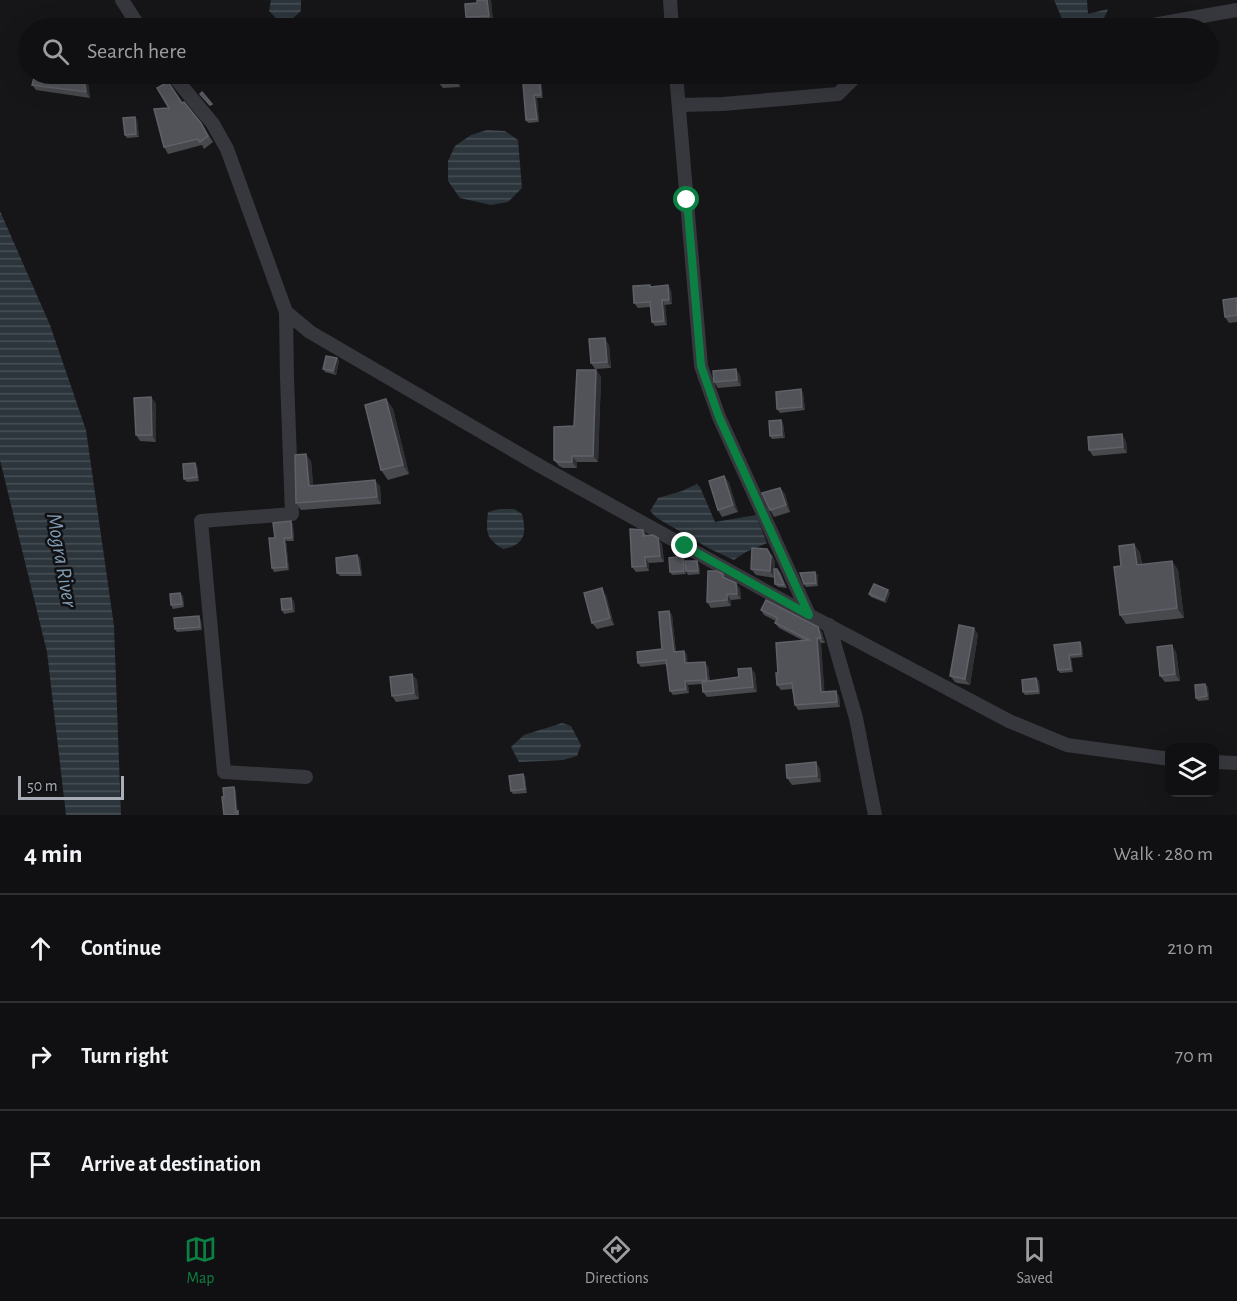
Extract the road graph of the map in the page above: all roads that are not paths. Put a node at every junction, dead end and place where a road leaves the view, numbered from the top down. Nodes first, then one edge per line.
1 (122, 0) edge
2 (670, 0) edge
3 (1237, 10) edge
4 (134, 18) edge
5 (671, 18) edge
6 (1192, 18) edge
7 (180, 84) edge
8 (677, 84) edge
9 (847, 84) edge
10 (679, 105) junction
11 (286, 312) junction
12 (809, 615) junction
13 (829, 625) junction
14 (1165, 758) edge
15 (1219, 762) edge
16 (1237, 764) edge
17 (306, 777) dead end
18 (875, 815) edge

1 - 4 street
2 - 5 street
3 - 6 street
7 - 11 street
8 - 10 street
9 - 10 street
10 - 12 street
11 - 12 street
11 - 17 street
12 - 13 street
13 - 14 street
13 - 18 street
15 - 16 street

